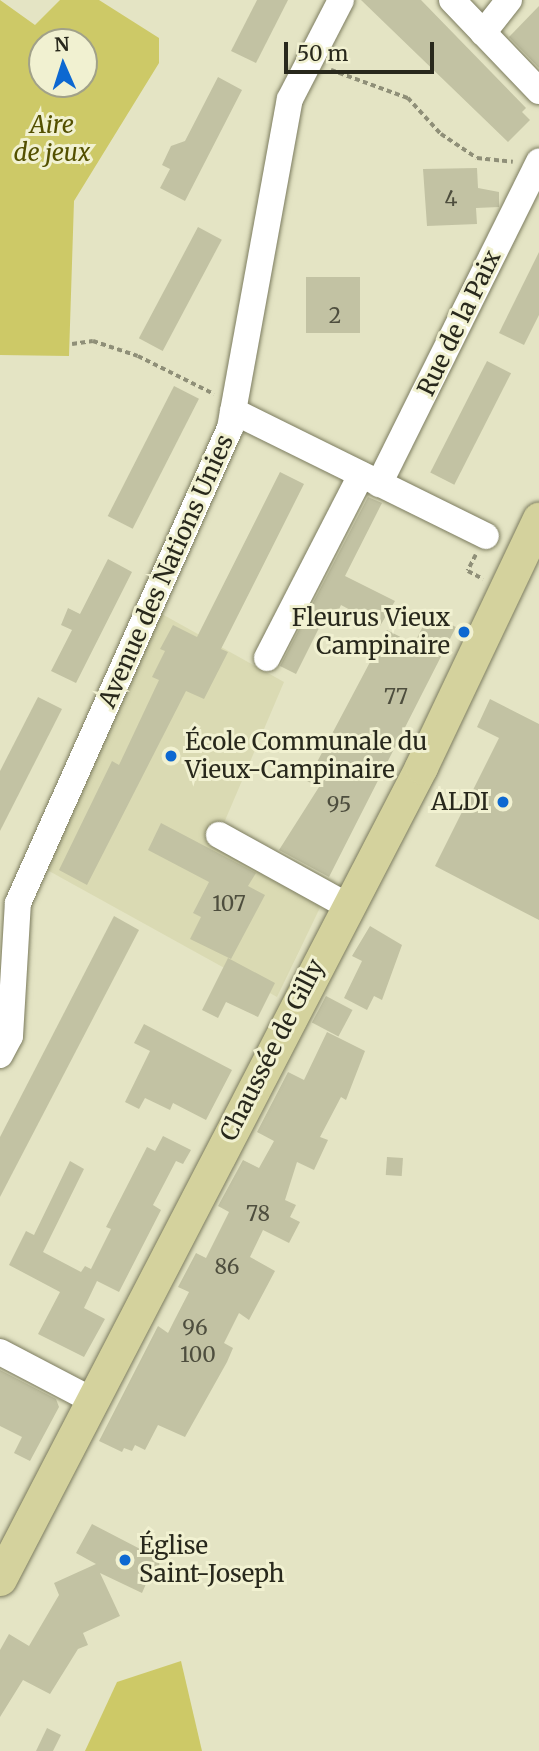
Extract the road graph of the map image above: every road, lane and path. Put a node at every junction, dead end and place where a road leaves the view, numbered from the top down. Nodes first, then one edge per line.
1 (341, 0) edge
2 (452, 0) edge
3 (509, 0) edge
4 (484, 33) junction
5 (310, 61) junction
6 (539, 91) edge
7 (538, 164) edge
8 (72, 344) dead end
9 (234, 408) junction
10 (370, 479) junction
11 (539, 519) edge
12 (486, 536) joint
13 (503, 590) junction
14 (267, 658) dead end
15 (219, 835) dead end
16 (346, 905) junction
17 (0, 1055) edge
18 (0, 1352) edge
19 (92, 1400) junction
20 (0, 1579) edge

1 - 5 street, Avenue des Nations Unies
2 - 4 street
3 - 4 street
4 - 6 street
5 - 7 path
5 - 9 street, Avenue des Nations Unies
7 - 10 street, Rue de la Paix
8 - 9 path
9 - 10 street
9 - 17 street, Avenue des Nations Unies
10 - 12 street
10 - 14 street, Rue de la Paix
11 - 13 main road, Chaussée de Gilly
12 - 13 path
13 - 16 main road, Chaussée de Gilly
15 - 16 street
16 - 19 main road, Chaussée de Gilly
18 - 19 street
19 - 20 main road, Chaussée de Gilly

